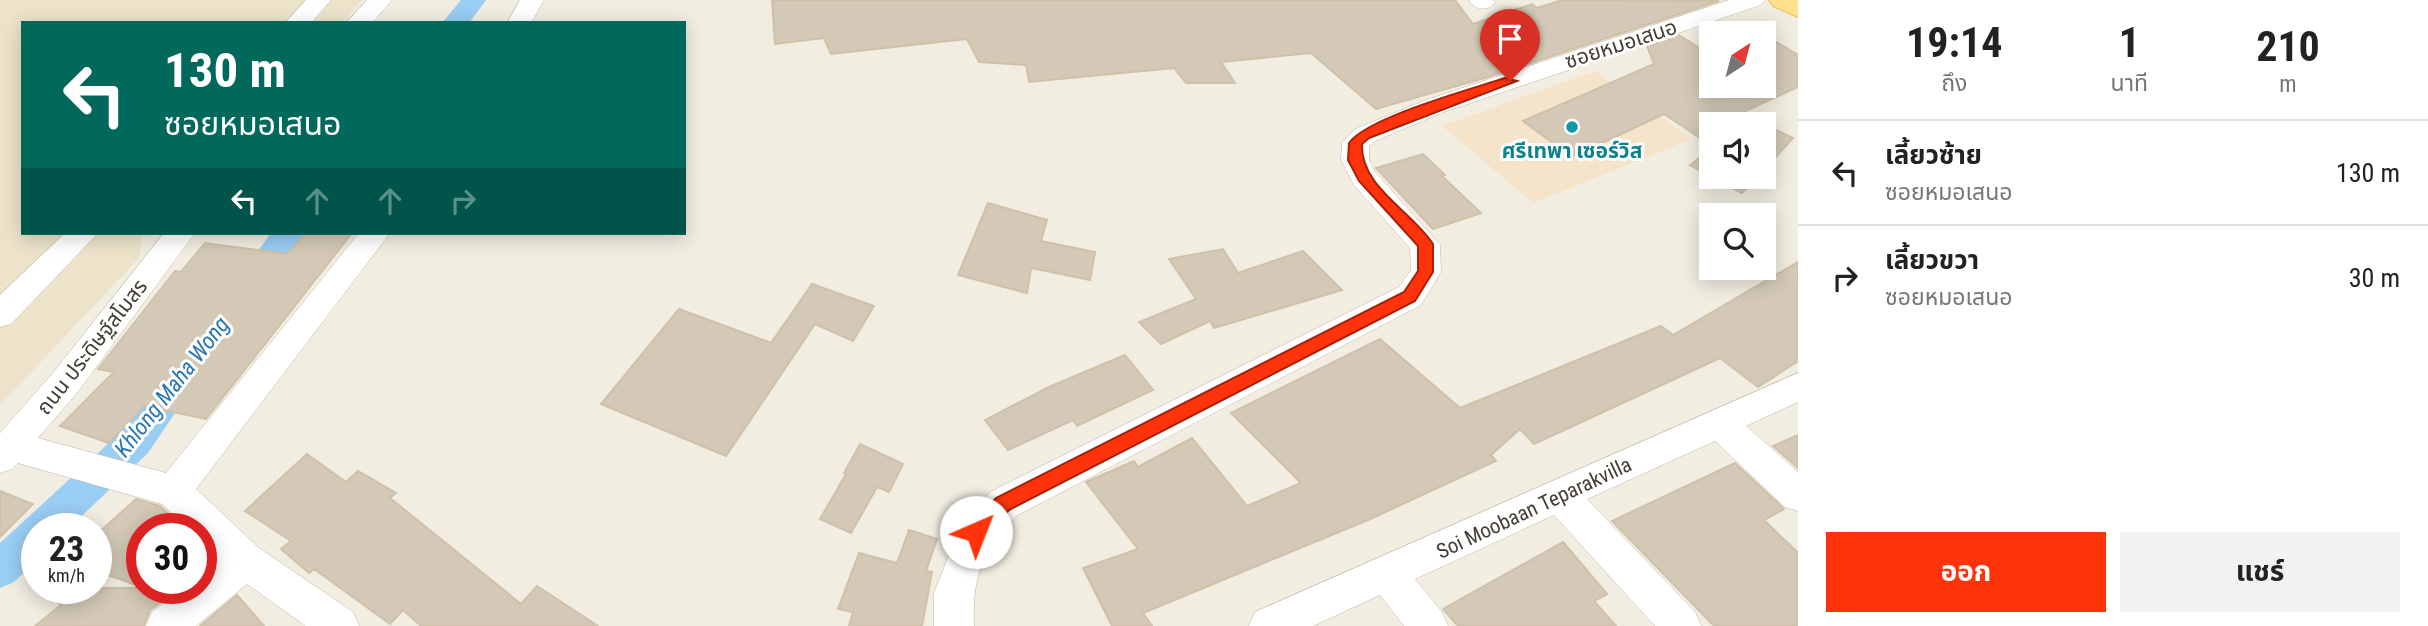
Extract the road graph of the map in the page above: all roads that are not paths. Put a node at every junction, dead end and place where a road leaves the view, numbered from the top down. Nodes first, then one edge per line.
1 (319, 0) edge
2 (380, 0) edge
3 (533, 0) edge
4 (1753, 0) edge
5 (1783, 0) edge
6 (1798, 8) edge
7 (299, 21) edge
8 (360, 21) edge
9 (520, 21) edge
10 (81, 235) edge
11 (178, 235) edge
12 (373, 235) edge
13 (0, 315) edge
14 (1798, 387) edge
15 (1719, 423) junction
16 (6, 452) edge
17 (168, 490) junction
18 (1798, 495) edge
19 (1560, 496) junction
20 (246, 561) junction
21 (1388, 575) junction
22 (166, 626) edge
23 (339, 626) edge
24 (954, 626) edge
25 (1269, 626) edge
26 (1428, 626) edge
27 (1681, 626) edge

1 - 7 street
2 - 8 street
3 - 9 street
4 - 24 street, ซอยหมอเสนอ
5 - 6 main road
10 - 13 street
11 - 16 street, ถนน ประดิษฐ์สโมสร
12 - 17 street
14 - 15 street, Soi Moobaan Teparakvilla
15 - 18 street
15 - 19 street, Soi Moobaan Teparakvilla
16 - 17 street
17 - 20 street
19 - 21 street, Soi Moobaan Teparakvilla
19 - 27 street
20 - 22 street
20 - 23 street
21 - 25 street, Soi Moobaan Teparakvilla
21 - 26 street

